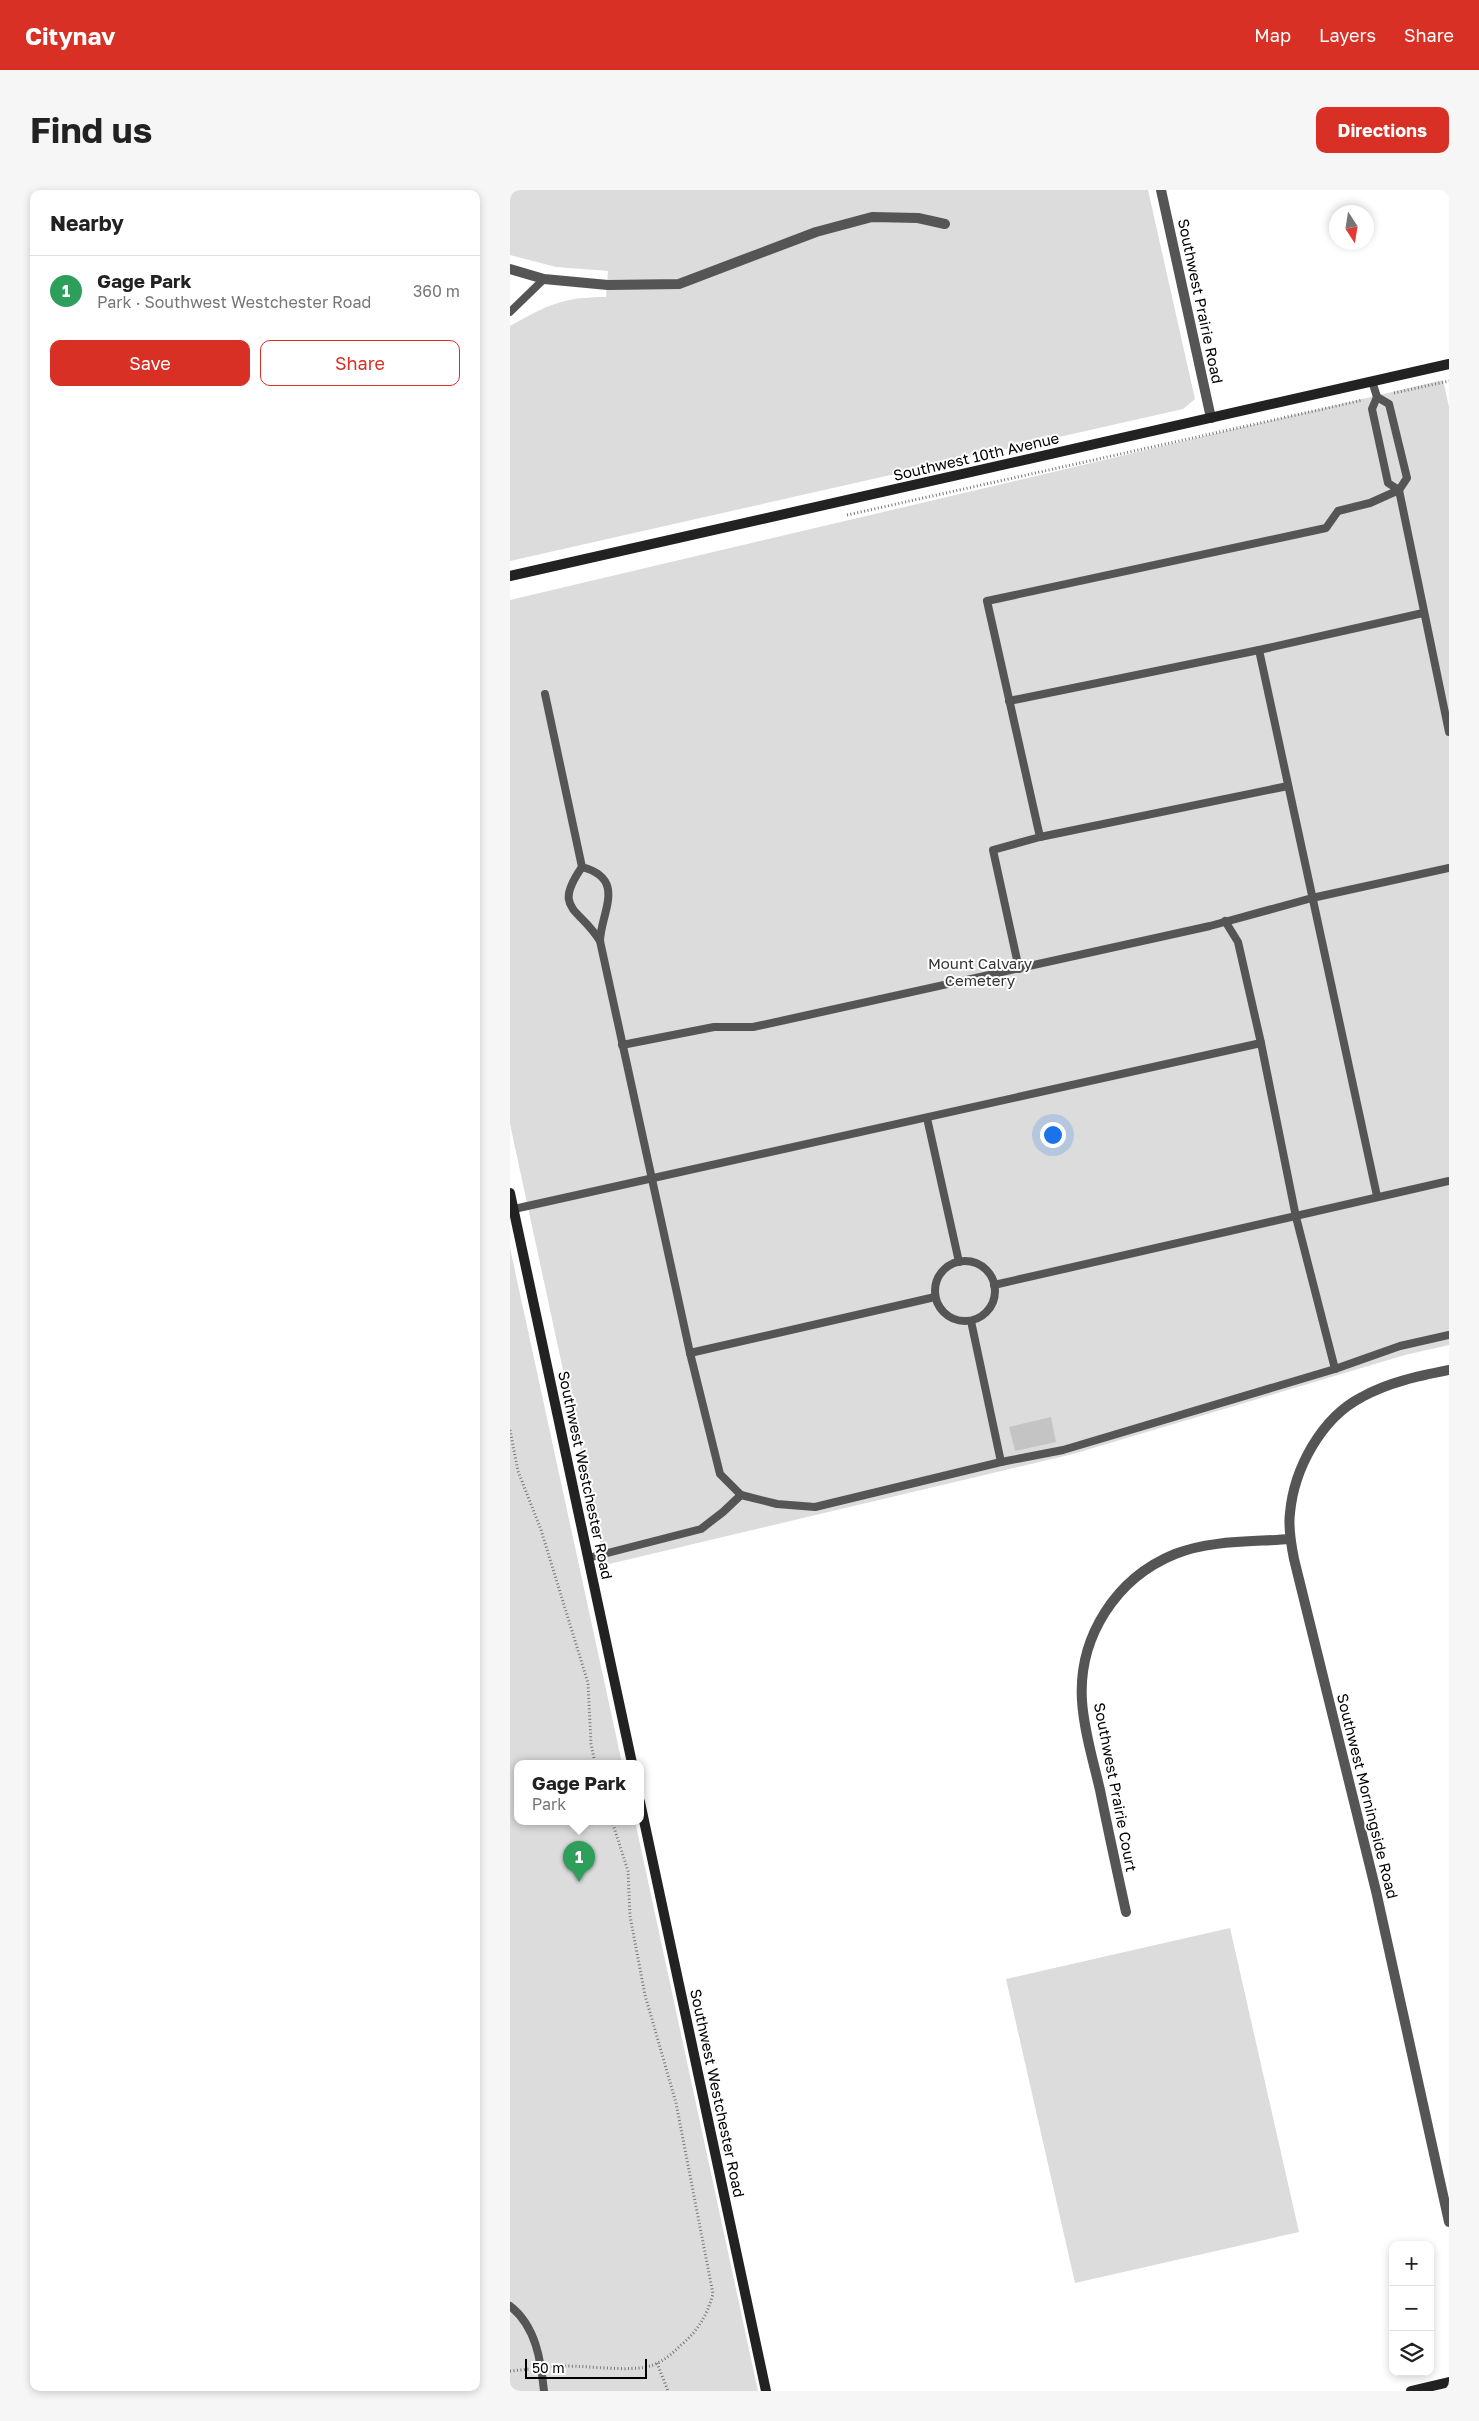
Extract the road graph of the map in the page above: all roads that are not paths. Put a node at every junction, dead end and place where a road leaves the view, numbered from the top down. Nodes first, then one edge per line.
1 (1161, 190) edge
2 (945, 224) dead end
3 (510, 269) edge
4 (544, 280) junction
5 (510, 312) edge
6 (1449, 364) edge
7 (1372, 381) junction
8 (1377, 397) junction
9 (1211, 418) junction
10 (1399, 490) junction
11 (510, 576) edge
12 (1423, 613) junction
13 (1259, 650) junction
14 (545, 694) dead end
15 (1010, 701) junction
16 (1449, 732) edge
17 (1288, 786) junction
18 (1040, 837) junction
19 (582, 867) junction
20 (1449, 868) edge
21 (1312, 898) junction
22 (1225, 921) junction
23 (600, 941) junction
24 (1019, 969) junction
25 (1261, 1043) junction
26 (622, 1044) junction
27 (927, 1118) junction
28 (652, 1180) junction
29 (1449, 1181) edge
30 (510, 1193) edge
31 (1377, 1196) junction
32 (514, 1209) junction
33 (1296, 1217) junction
34 (959, 1262) junction
35 (994, 1285) junction
36 (935, 1297) junction
37 (971, 1320) junction
38 (1449, 1335) edge
39 (690, 1353) junction
40 (1335, 1369) junction
41 (1449, 1370) edge
42 (1001, 1462) junction
43 (741, 1495) junction
44 (1290, 1539) junction
45 (588, 1558) junction
46 (631, 1760) edge
47 (644, 1821) edge
48 (1126, 1912) dead end
49 (1449, 2222) edge
50 (510, 2306) edge
51 (1449, 2382) edge
52 (544, 2391) edge
53 (766, 2391) edge
54 (1411, 2391) edge

1 - 9 street, Southwest Prairie Road
2 - 4 street
3 - 4 street
4 - 5 lane
6 - 7 street, Southwest 10th Avenue
7 - 8 lane
7 - 9 street, Southwest 10th Avenue
8 - 10 lane
8 - 10 lane
9 - 11 street, Southwest 10th Avenue
10 - 12 lane
10 - 15 lane
12 - 13 lane
12 - 16 lane
13 - 15 lane
13 - 17 lane
14 - 19 lane
15 - 18 lane
17 - 18 lane
17 - 21 lane
18 - 24 lane
19 - 23 lane
19 - 23 lane
20 - 21 lane
21 - 22 lane
21 - 31 lane
22 - 24 lane
22 - 25 lane
23 - 26 lane
24 - 26 lane
25 - 27 lane
25 - 33 lane
26 - 28 lane
27 - 28 lane
27 - 34 lane
28 - 32 lane
28 - 39 lane
29 - 31 lane
30 - 32 street, Southwest Westchester Road
31 - 33 lane
32 - 45 street, Southwest Westchester Road
33 - 35 lane
33 - 40 lane
34 - 35 lane
34 - 36 lane
35 - 37 lane
36 - 37 lane
36 - 39 lane
37 - 42 lane
38 - 40 lane
39 - 43 lane
40 - 42 lane
41 - 44 street, Southwest Morningside Road
42 - 43 lane
43 - 45 lane
44 - 48 street, Southwest Prairie Court
44 - 49 street, Southwest Morningside Road
45 - 46 street, Southwest Westchester Road
47 - 53 street, Southwest Westchester Road
50 - 52 lane
51 - 54 street

